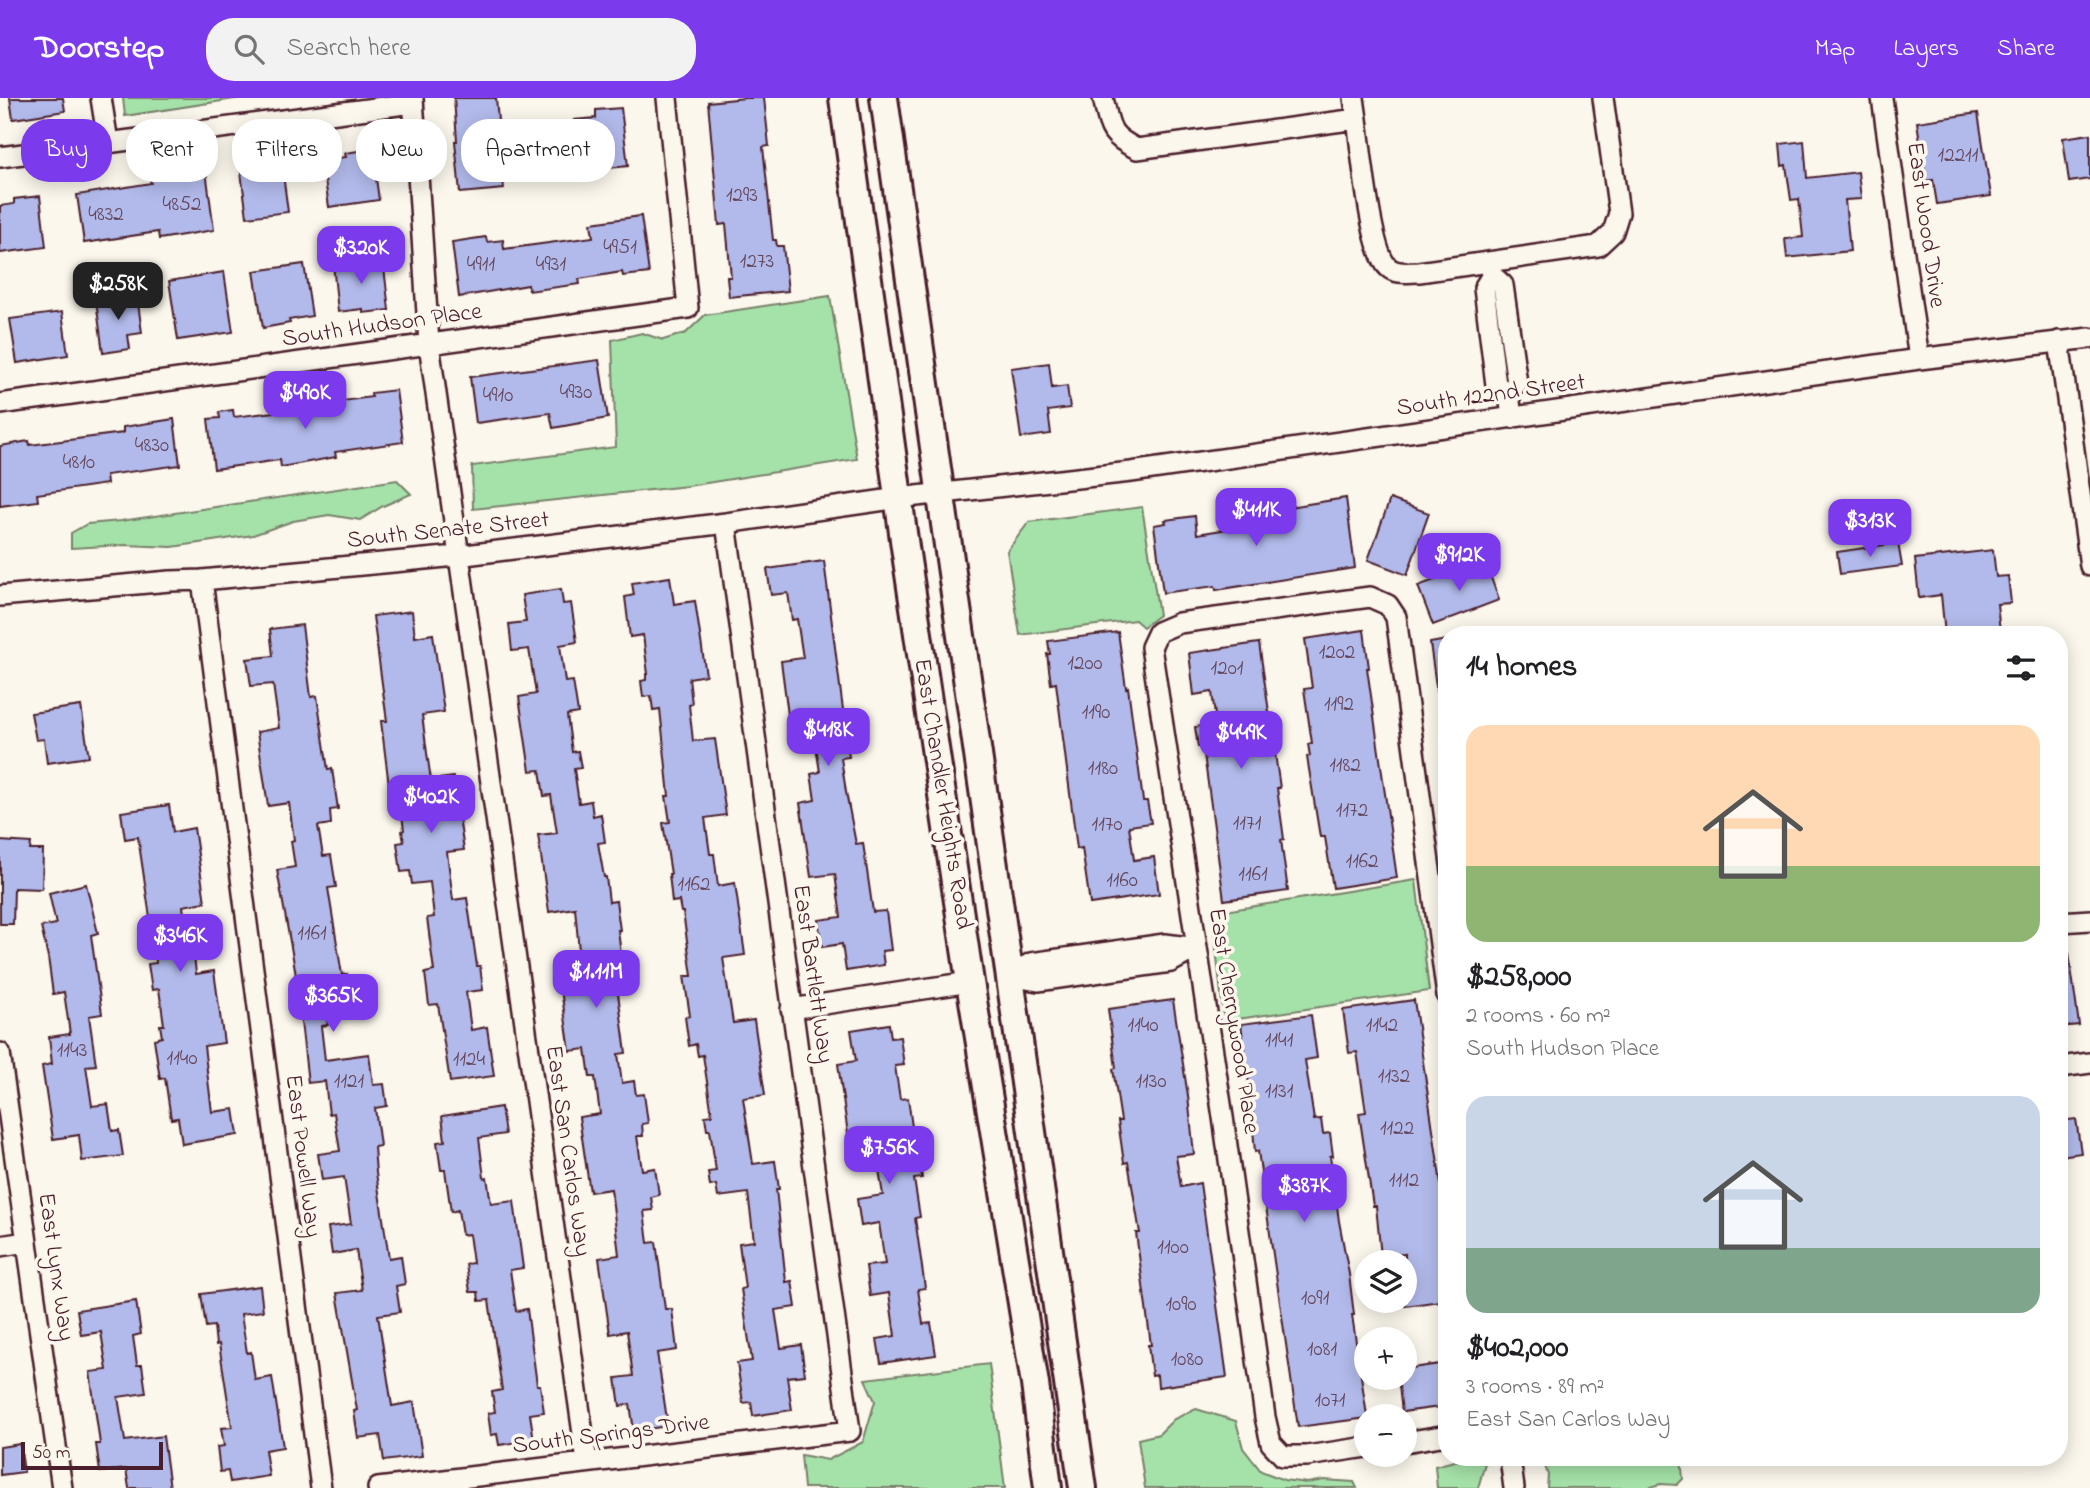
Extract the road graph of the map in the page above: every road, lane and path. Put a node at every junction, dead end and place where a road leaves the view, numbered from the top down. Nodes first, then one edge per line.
1 (102, 98) edge
2 (667, 98) edge
3 (843, 98) edge
4 (884, 98) edge
5 (1104, 98) edge
6 (1354, 98) edge
7 (1603, 98) edge
8 (1882, 98) edge
9 (413, 100) edge
10 (105, 119) edge
11 (1357, 119) junction
12 (112, 141) edge
13 (21, 154) edge
14 (0, 157) edge
15 (1490, 269) junction
16 (1509, 330) junction
17 (1489, 332) junction
18 (2090, 338) edge
19 (2059, 341) junction
20 (429, 344) junction
21 (1919, 359) junction
22 (1509, 393) junction
23 (0, 404) edge
24 (1512, 418) junction
25 (940, 494) junction
26 (899, 498) junction
27 (726, 523) junction
28 (457, 556) junction
29 (2090, 566) edge
30 (202, 580) junction
31 (0, 596) edge
32 (2090, 920) edge
33 (2068, 921) edge
34 (1438, 929) edge
35 (1197, 948) junction
36 (1009, 975) junction
37 (970, 982) junction
38 (791, 1009) junction
39 (0, 1053) edge
40 (2090, 1063) edge
41 (2068, 1066) edge
42 (26, 1242) junction
43 (0, 1246) edge
44 (850, 1431) joint
45 (1438, 1436) edge
46 (1417, 1440) edge
47 (1354, 1449) edge
48 (587, 1462) junction
49 (1511, 1466) edge
50 (62, 1488) edge
51 (321, 1488) edge
52 (378, 1488) edge
53 (1048, 1488) edge
54 (1083, 1488) edge
55 (1514, 1488) edge

1 - 10 street
2 - 20 street, South Hudson Place
3 - 26 main road, East Chandler Heights Road
4 - 25 main road, East Chandler Heights Road
5 - 11 street
6 - 11 street
7 - 15 street
8 - 21 street, East Wood Drive
9 - 12 street
9 - 20 street, East San Carlos Way
11 - 15 street
13 - 14 street
15 - 16 street
15 - 17 street
16 - 17 street
16 - 22 street
17 - 22 street
18 - 19 street, South 122nd Street
19 - 21 street, South 122nd Street
19 - 29 street
20 - 23 street, South Hudson Place
20 - 28 street, East San Carlos Way
21 - 24 street, South 122nd Street
22 - 24 street
24 - 25 street, South 122nd Street
25 - 26 street, South 122nd Street
25 - 36 main road, East Chandler Heights Road
26 - 27 street, South Senate Street
26 - 37 main road, East Chandler Heights Road
27 - 28 street, South Senate Street
27 - 38 street, East Bartlett Way
28 - 30 street, South Senate Street
28 - 48 street, East San Carlos Way
30 - 31 street, South Senate Street
30 - 51 street, East Powell Way
32 - 33 street
34 - 35 street, East Cherrywood Place
35 - 36 street
35 - 47 street, East Cherrywood Place
36 - 37 main road
36 - 54 main road, East Chandler Heights Road
37 - 38 street
37 - 53 main road, East Chandler Heights Road
38 - 44 street, East Bartlett Way
39 - 42 street, East Lynx Way
40 - 41 street
42 - 43 street
42 - 50 street, East Lynx Way
44 - 48 street, South Springs Drive
45 - 46 street
48 - 52 street, South Springs Drive
49 - 55 street

